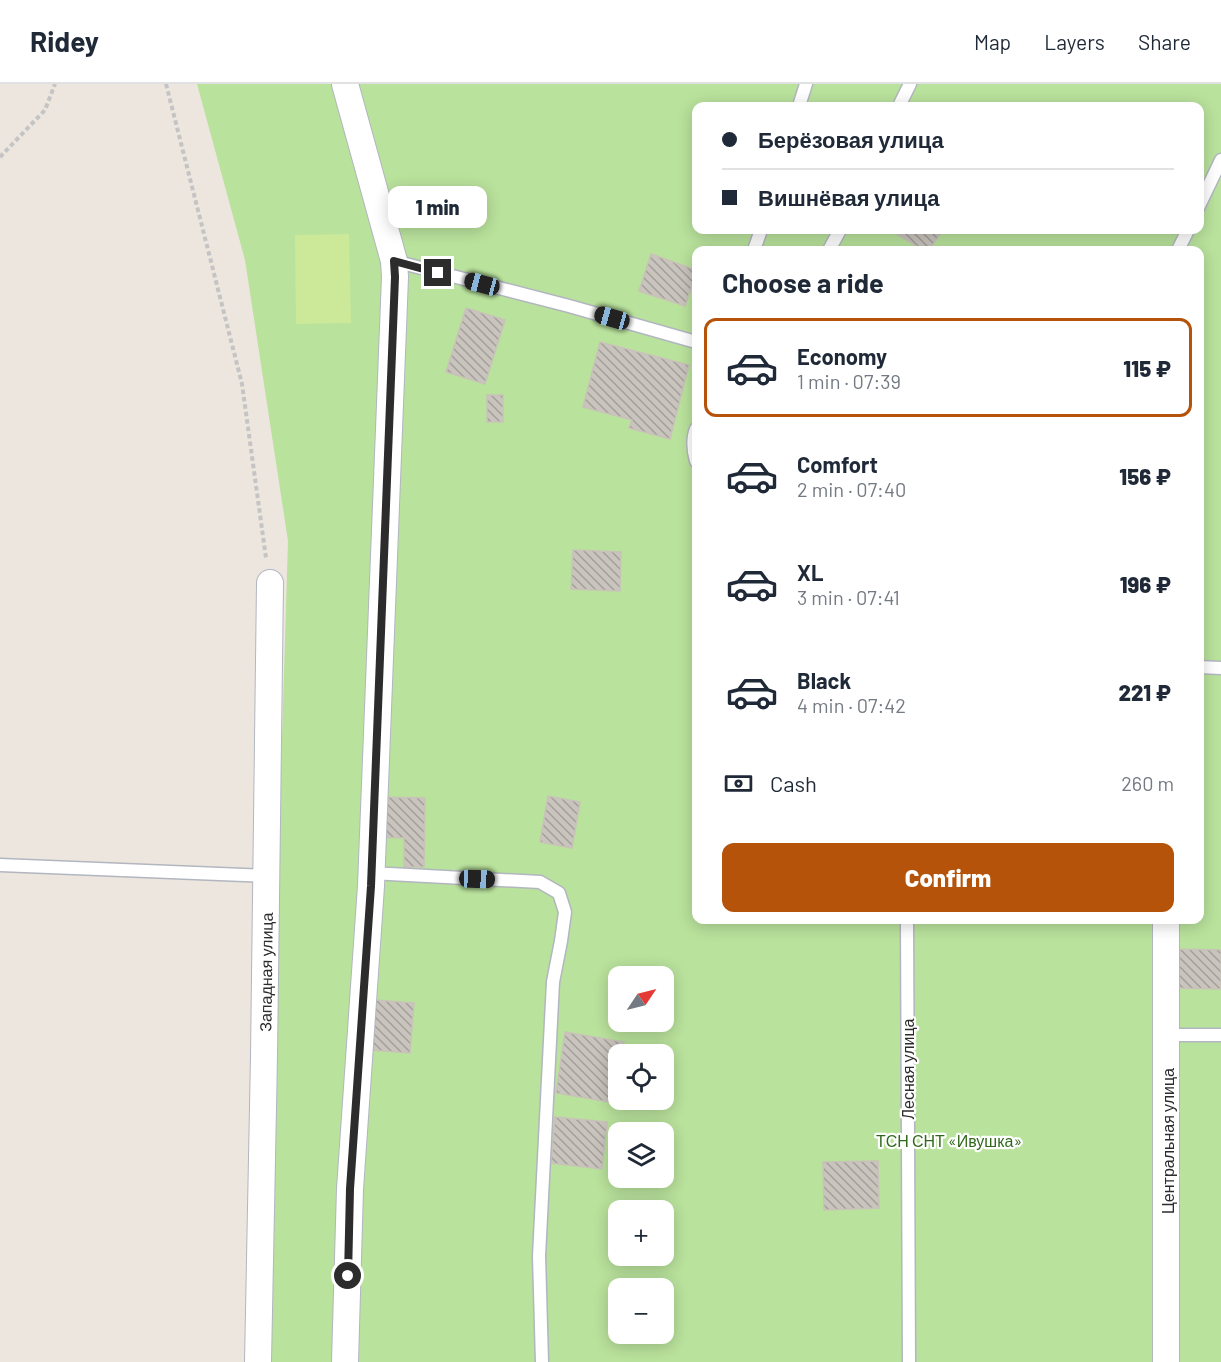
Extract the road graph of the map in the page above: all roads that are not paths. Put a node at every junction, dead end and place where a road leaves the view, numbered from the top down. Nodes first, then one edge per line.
1 (345, 84) edge
2 (806, 84) edge
3 (910, 84) edge
4 (800, 102) edge
5 (901, 102) edge
6 (1221, 160) edge
7 (1204, 195) edge
8 (394, 261) junction
9 (692, 341) edge
10 (270, 583) road end
11 (1204, 667) edge
12 (1221, 668) edge
13 (0, 865) edge
14 (371, 873) junction
15 (266, 876) junction
16 (907, 924) edge
17 (1166, 924) edge
18 (1167, 1035) junction
19 (1221, 1035) edge
20 (258, 1362) edge
21 (345, 1362) edge
22 (542, 1362) edge
23 (909, 1362) edge
24 (1166, 1362) edge

1 - 8 street
2 - 4 lane
3 - 5 lane
6 - 7 lane
8 - 9 lane
8 - 14 street
10 - 15 street, Западная улица
11 - 12 lane
13 - 15 lane
14 - 21 street
14 - 22 lane
15 - 20 street, Западная улица
16 - 23 lane, Лесная улица
17 - 18 street, Центральная улица
18 - 19 lane
18 - 24 street, Центральная улица

